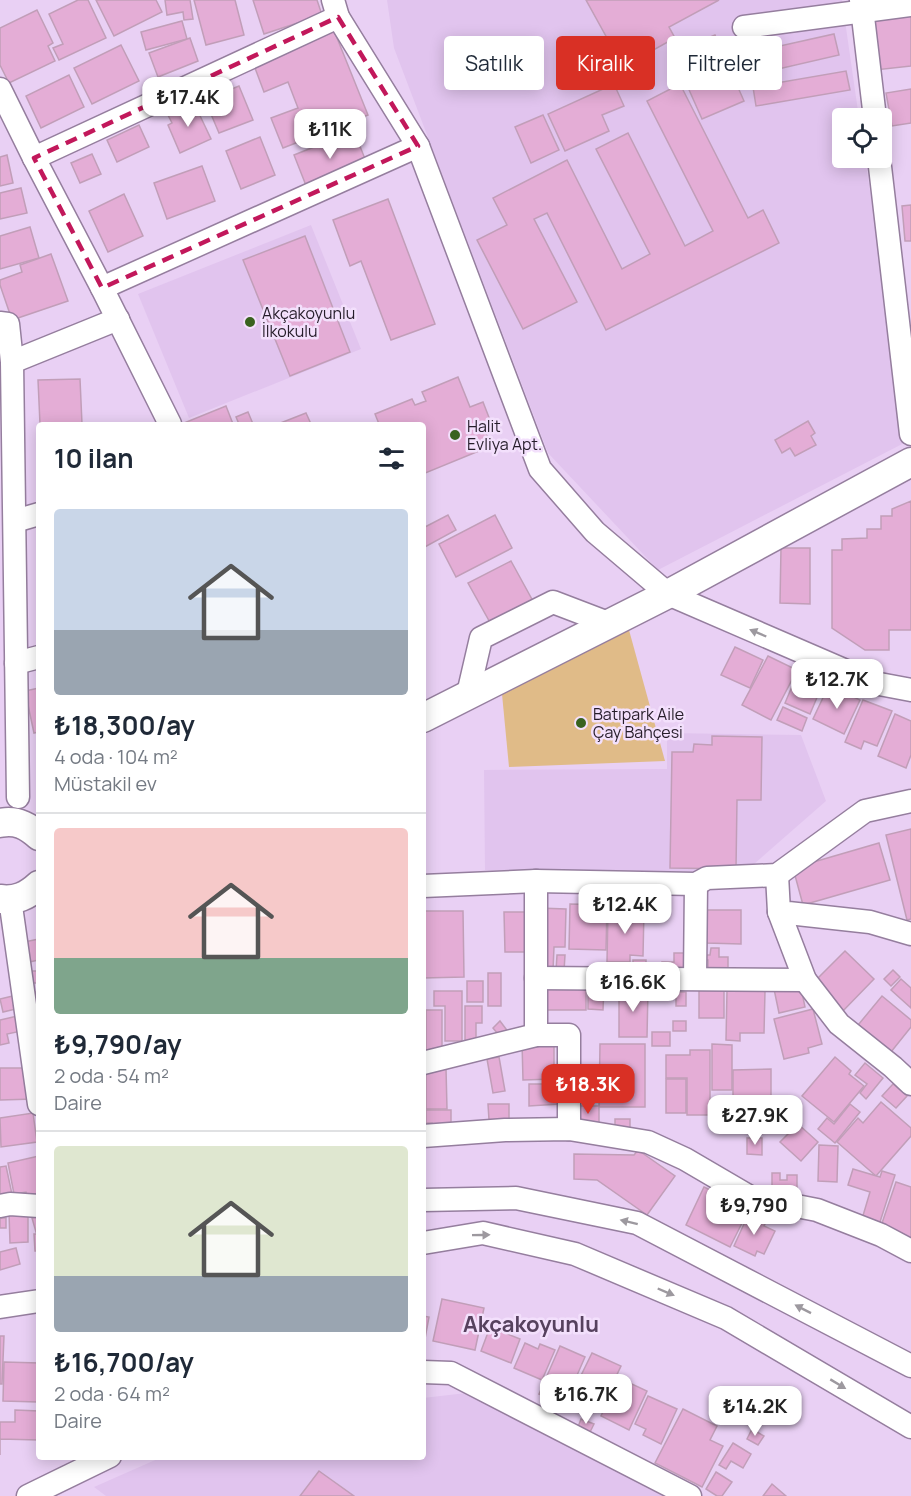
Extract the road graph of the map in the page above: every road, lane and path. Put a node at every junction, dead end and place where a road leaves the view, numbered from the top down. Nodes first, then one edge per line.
1 (911, 5) edge
2 (862, 6) edge
3 (335, 8) edge
4 (744, 27) dead end
5 (0, 89) edge
6 (874, 108) edge
7 (418, 146) junction
8 (34, 158) junction
9 (880, 168) edge
10 (102, 288) junction
11 (118, 319) junction
12 (0, 323) edge
13 (12, 362) junction
14 (169, 422) edge
15 (911, 434) edge
16 (911, 462) edge
17 (36, 515) edge
18 (15, 521) junction
19 (668, 594) junction
20 (608, 624) junction
21 (36, 658) edge
22 (16, 663) junction
23 (911, 690) edge
24 (468, 694) junction
25 (426, 716) edge
26 (18, 797) dead end
27 (911, 801) edge
28 (0, 823) edge
29 (36, 830) edge
30 (777, 875) junction
31 (536, 881) junction
32 (701, 881) junction
33 (426, 885) edge
34 (36, 888) edge
35 (3, 899) edge
36 (707, 904) dead end
37 (779, 912) junction
38 (911, 934) edge
39 (536, 978) junction
40 (695, 978) junction
41 (805, 980) junction
42 (536, 1035) junction
43 (426, 1062) edge
44 (911, 1084) edge
45 (36, 1087) edge
46 (569, 1129) junction
47 (426, 1136) edge
48 (426, 1200) edge
49 (0, 1206) edge
50 (36, 1206) edge
51 (426, 1243) edge
52 (911, 1251) edge
53 (36, 1301) edge
54 (0, 1307) edge
55 (911, 1366) edge
56 (426, 1372) edge
57 (911, 1427) edge
58 (102, 1460) edge
59 (28, 1496) edge
60 (690, 1496) edge

1 - 2 street
2 - 4 street
2 - 6 street
3 - 7 street
3 - 8 street
5 - 8 street
7 - 10 street
7 - 19 street
8 - 10 street
9 - 15 street
10 - 11 street
11 - 13 street
11 - 14 street
12 - 13 street
13 - 18 street
16 - 19 main road
17 - 18 street
18 - 22 street
19 - 20 main road
23 -> 19 street
20 - 24 main road
20 - 24 street
21 - 22 street
22 - 26 street
24 - 25 main road
27 - 30 street
28 - 29 main road
30 - 32 street
30 - 37 street
31 - 32 street
31 - 33 street
31 - 39 street
32 - 36 street
32 - 40 street
34 - 35 main road
35 - 45 street
37 - 38 street
37 - 41 street
39 - 40 street
39 - 42 street
40 - 41 street
41 - 44 street
42 - 43 street
42 - 46 street
46 - 47 street
46 - 52 street
55 -> 48 street
49 - 50 street
51 -> 57 street
53 - 54 street
56 - 60 street
58 - 59 street

